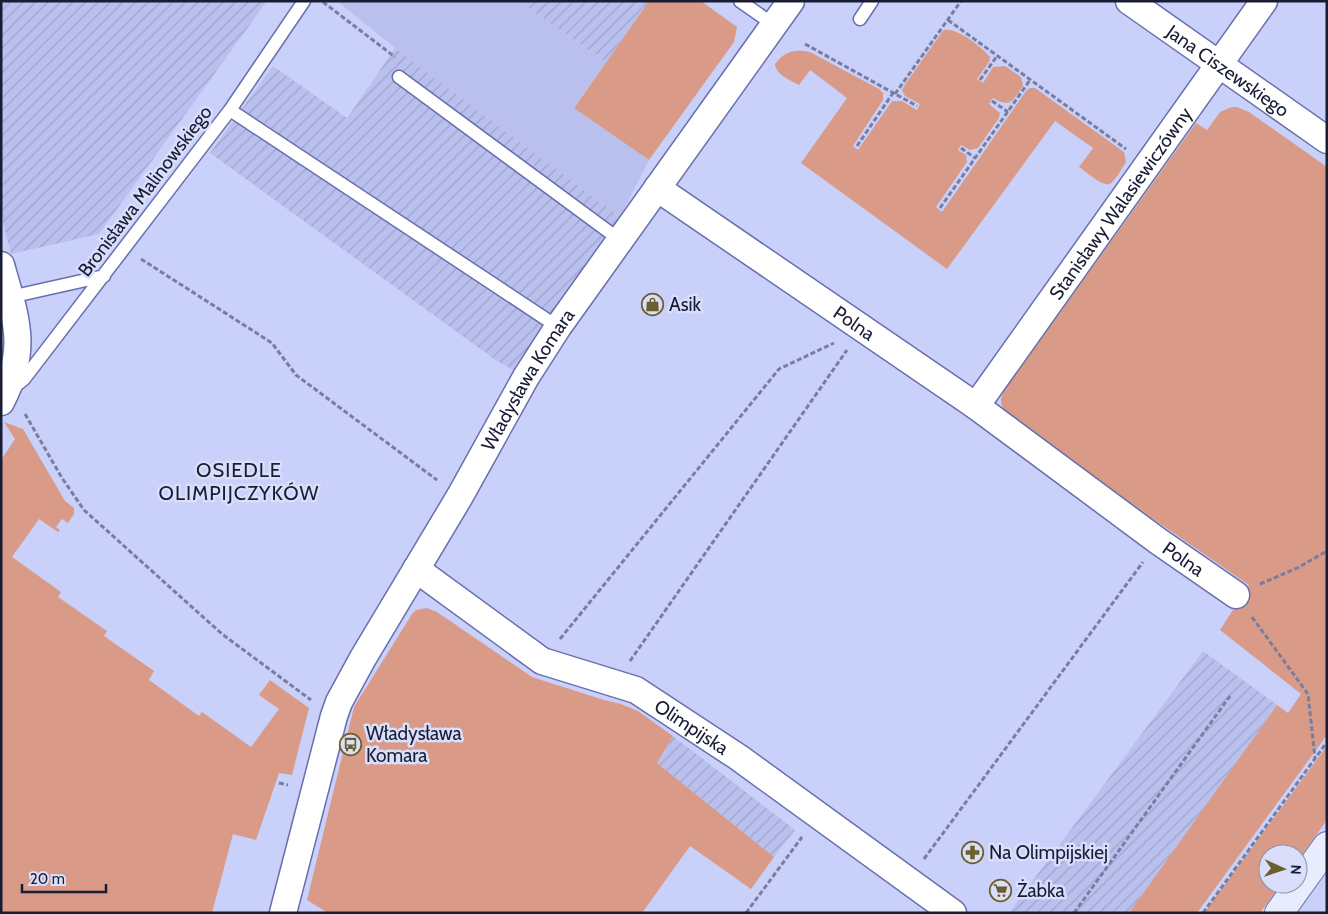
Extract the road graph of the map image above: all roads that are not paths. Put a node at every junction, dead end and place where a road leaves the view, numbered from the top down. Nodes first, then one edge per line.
1 (304, 1) edge
2 (740, 1) edge
3 (791, 1) edge
4 (872, 1) edge
5 (1129, 1) edge
6 (1264, 1) edge
7 (860, 19) dead end
8 (774, 25) junction
9 (1219, 65) junction
10 (398, 77) road end
11 (230, 110) junction
12 (1327, 140) edge
13 (657, 188) junction
14 (620, 240) junction
15 (1, 265) edge
16 (104, 276) junction
17 (10, 297) junction
18 (558, 327) junction
19 (3, 398) edge
20 (976, 406) junction
21 (416, 569) junction
22 (1236, 595) road end
23 (1327, 846) edge
24 (283, 913) edge
25 (953, 913) edge
26 (1279, 913) edge

1 - 11 lane, Bronisława Malinowskiego
2 - 8 lane
3 - 8 street
4 - 7 lane
5 - 9 street, Jana Ciszewskiego
6 - 9 street, Stanisławy Walasiewiczówny
8 - 13 street
9 - 12 street, Jana Ciszewskiego
9 - 20 street, Stanisławy Walasiewiczówny
10 - 14 lane
11 - 16 lane, Bronisława Malinowskiego
11 - 18 lane
13 - 14 street, Władysława Komara
13 - 20 street, Polna
14 - 18 street, Władysława Komara
15 - 17 street
16 - 17 lane
16 - 19 lane, Bronisława Malinowskiego
17 - 19 street
18 - 21 street, Władysława Komara
20 - 22 street, Polna
21 - 24 street, Władysława Komara
21 - 25 street, Olimpijska
23 - 26 main road

